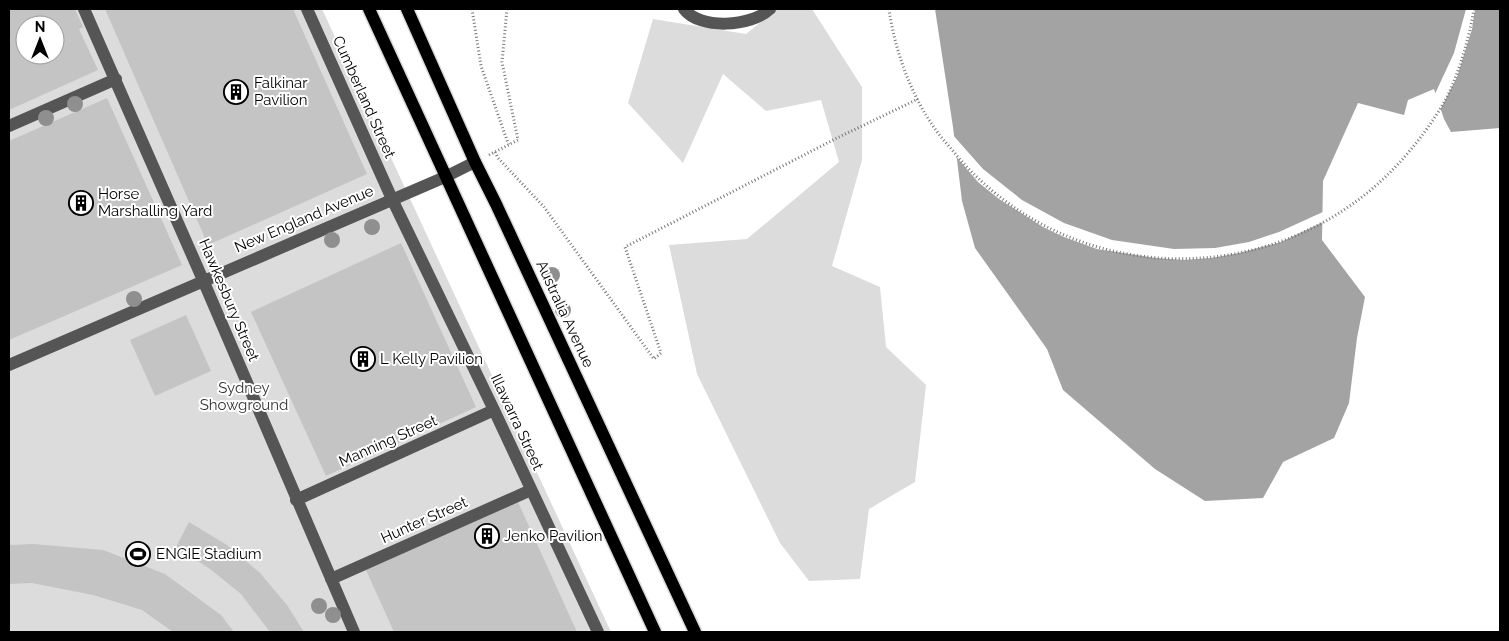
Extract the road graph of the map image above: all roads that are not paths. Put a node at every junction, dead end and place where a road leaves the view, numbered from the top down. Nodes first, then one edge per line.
1 (84, 9) edge
2 (307, 9) edge
3 (369, 9) edge
4 (406, 9) edge
5 (684, 9) edge
6 (770, 9) edge
7 (116, 79) junction
8 (9, 126) edge
9 (475, 162) junction
10 (445, 177) junction
11 (392, 199) junction
12 (203, 280) junction
13 (9, 365) edge
14 (494, 410) junction
15 (531, 490) junction
16 (296, 500) junction
17 (331, 579) junction
18 (354, 632) edge
19 (598, 632) edge
20 (655, 632) edge
21 (695, 632) edge

1 - 7 street, Hawkesbury Street
2 - 11 street, Cumberland Street
3 - 10 main road
4 - 9 main road, Australia Avenue
5 - 6 street
7 - 8 street
7 - 12 street, Hawkesbury Street
9 - 10 street, New England Avenue
9 - 21 main road, Australia Avenue
10 - 11 street, New England Avenue
10 - 20 main road
11 - 12 street, New England Avenue
11 - 14 street, Illawarra Street
12 - 13 street, New England Avenue
12 - 16 street, Hawkesbury Street
14 - 15 street, Illawarra Street
14 - 16 street, Manning Street
15 - 17 street, Hunter Street
15 - 19 street, Illawarra Street
16 - 17 street, Hawkesbury Street
17 - 18 street, Hawkesbury Street

